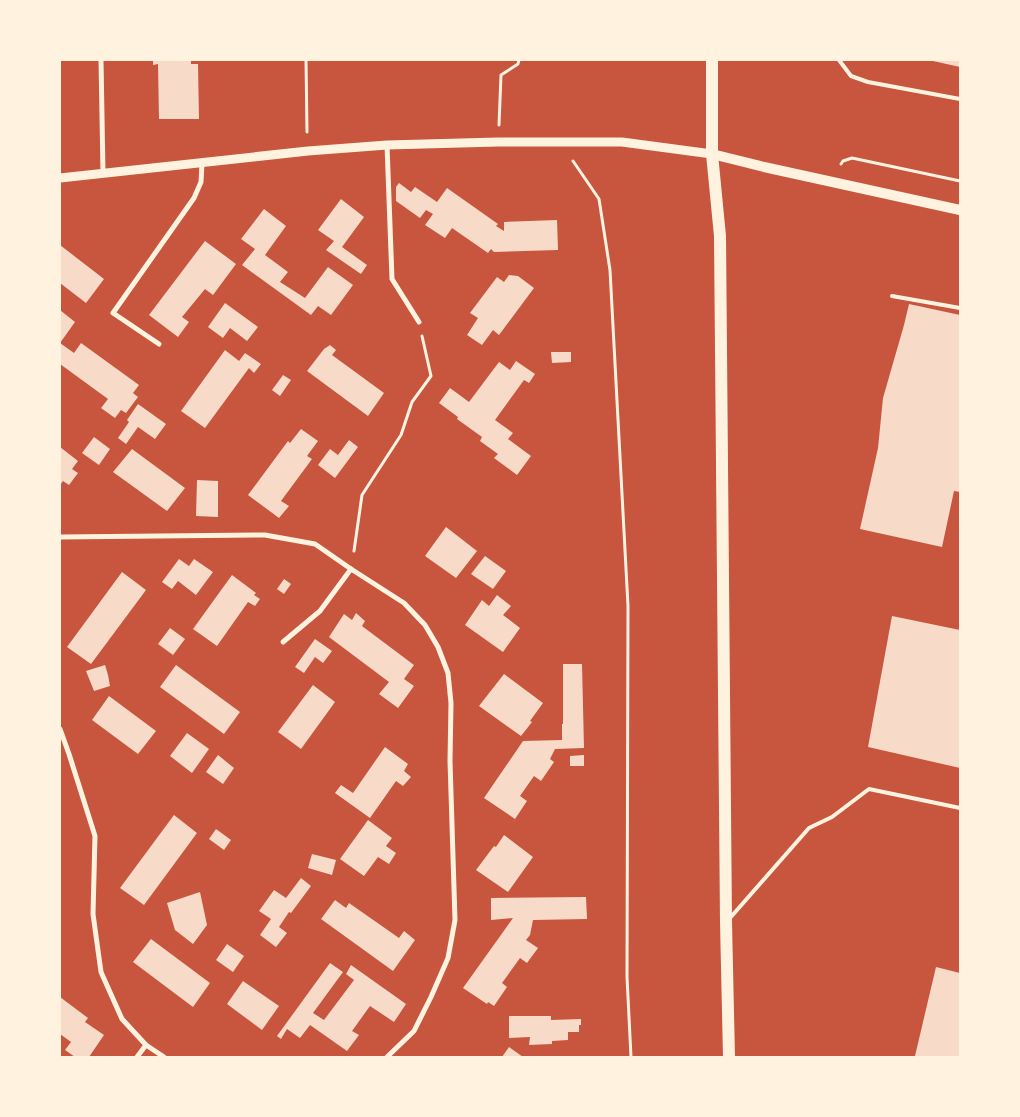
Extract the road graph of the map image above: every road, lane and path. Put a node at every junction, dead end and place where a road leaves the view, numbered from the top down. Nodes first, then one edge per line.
1 (101, 60) edge
2 (306, 60) edge
3 (519, 60) edge
4 (712, 60) edge
5 (839, 60) edge
6 (960, 99) edge
7 (498, 142) junction
8 (560, 142) junction
9 (387, 145) junction
10 (308, 151) junction
11 (712, 154) junction
12 (202, 163) junction
13 (103, 174) junction
14 (60, 178) edge
15 (960, 181) edge
16 (832, 182) junction
17 (960, 210) edge
18 (892, 296) dead end
19 (960, 308) edge
20 (419, 322) joint
21 (159, 344) dead end
22 (60, 537) edge
23 (351, 569) junction
24 (283, 642) dead end
25 (60, 729) edge
26 (960, 808) edge
27 (726, 922) junction
28 (146, 1045) junction
29 (137, 1057) edge
30 (164, 1057) edge
31 (387, 1057) edge
32 (631, 1057) edge
33 (729, 1057) edge

1 - 13 street
2 - 10 path
3 - 7 path
4 - 11 main road
5 - 6 lane
7 - 8 street
7 - 9 street
8 - 11 street
8 - 32 path
9 - 10 street
9 - 20 street
10 - 12 street
11 - 16 main road
11 - 27 main road
12 - 13 street
12 - 21 street
13 - 14 street
15 - 16 path
16 - 17 main road
18 - 19 lane
20 - 23 path
22 - 23 street
23 - 24 street
23 - 31 street
25 - 28 street
26 - 27 lane
27 - 33 main road
28 - 29 street
28 - 30 street

